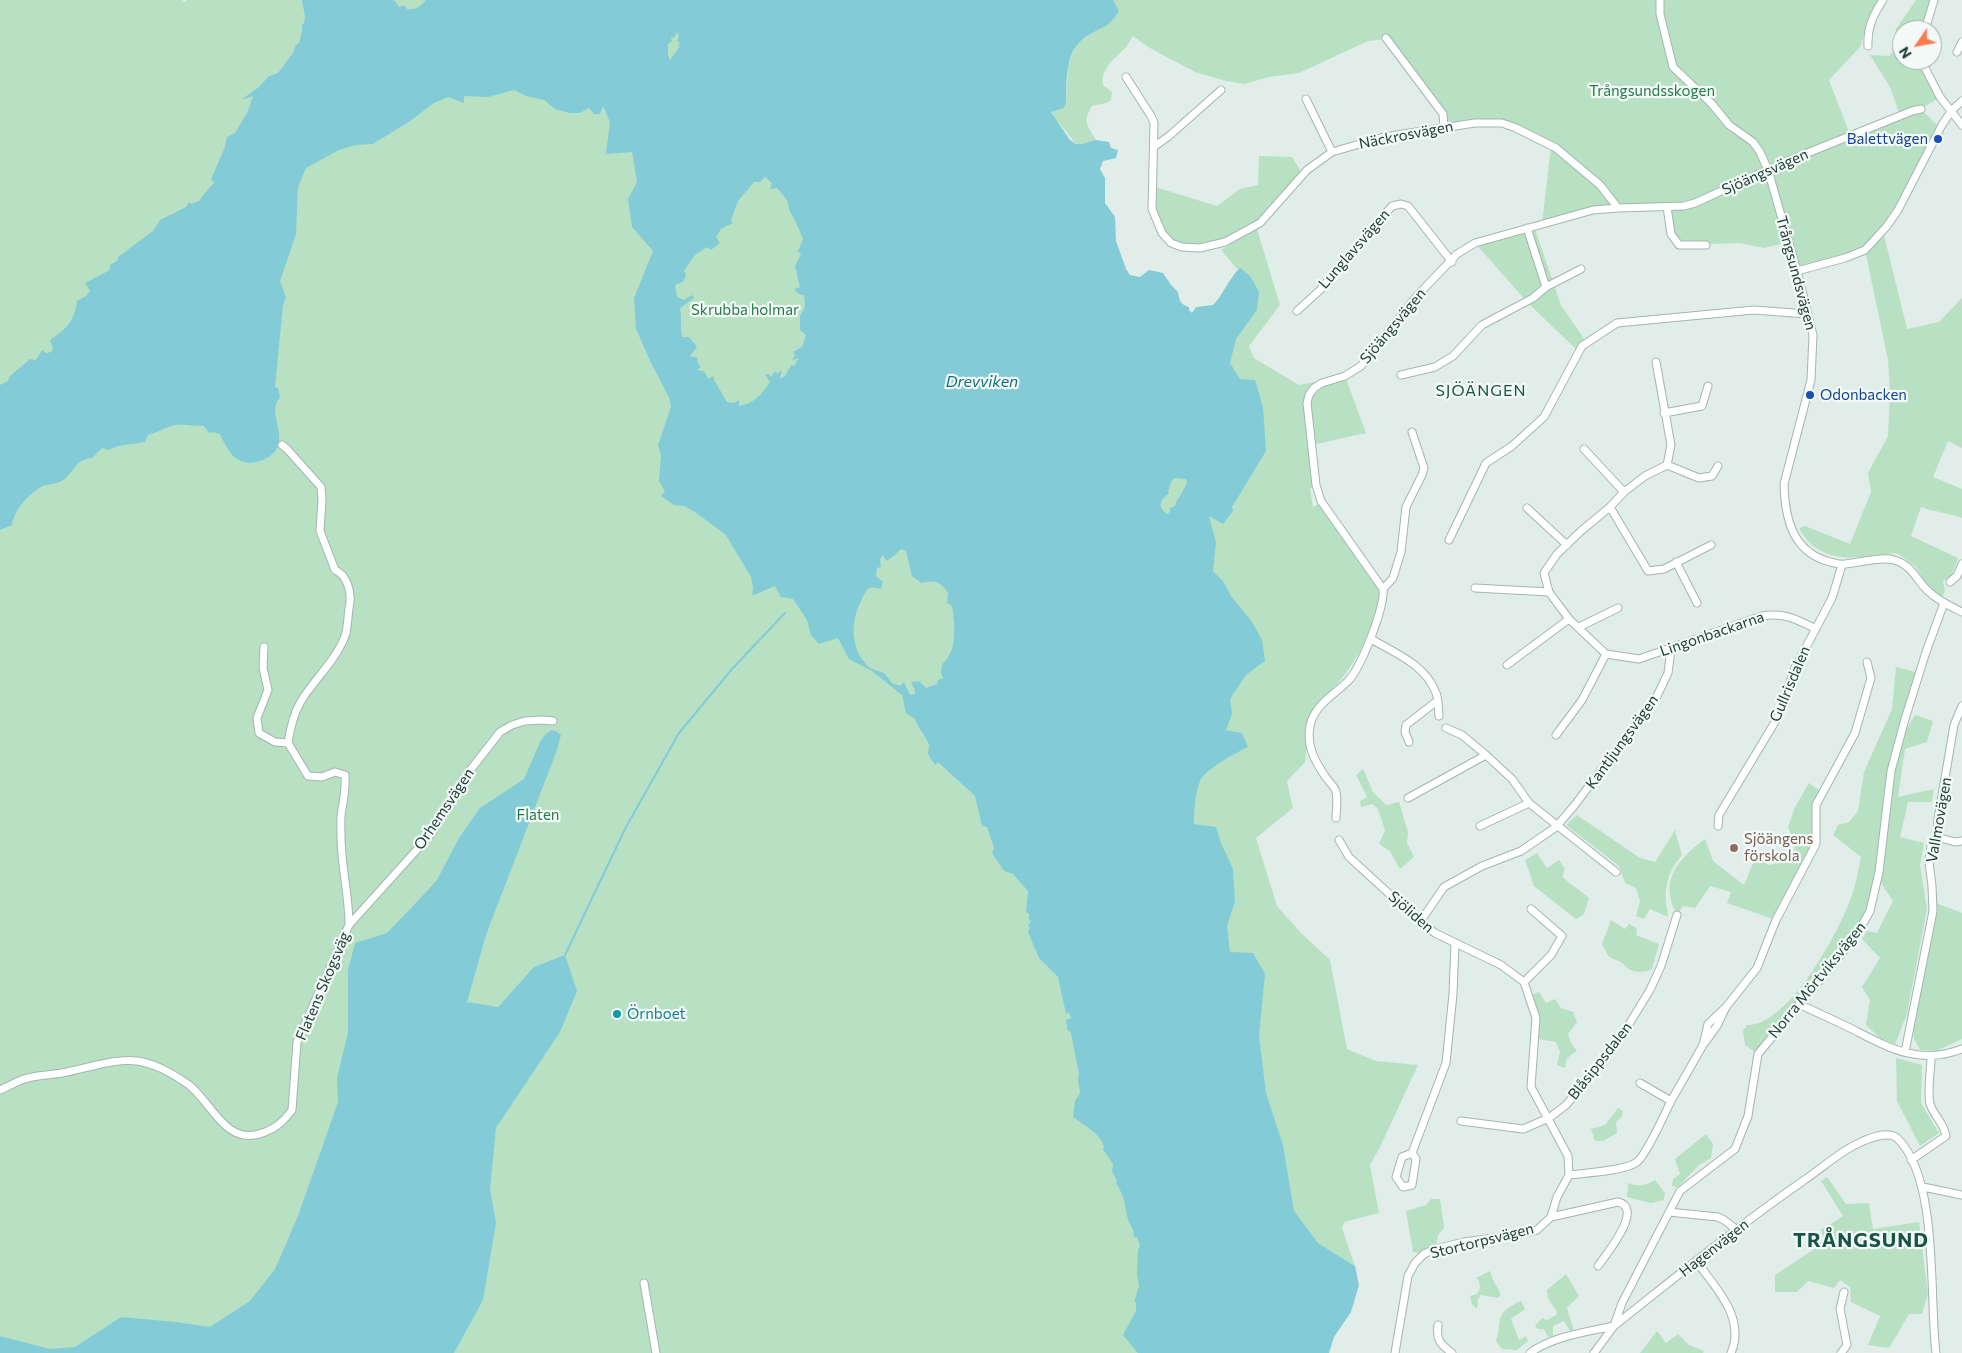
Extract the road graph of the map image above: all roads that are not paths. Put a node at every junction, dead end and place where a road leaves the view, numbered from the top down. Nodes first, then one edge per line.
1 (1660, 0) edge
2 (1883, 0) edge
3 (1934, 0) edge
4 (1928, 20) edge
5 (1386, 38) dead end
6 (1962, 42) edge
7 (1868, 46) dead end
8 (1958, 52) dead end
9 (1927, 70) edge
10 (1126, 77) dead end
11 (1221, 90) dead end
12 (1306, 99) dead end
13 (1962, 101) edge
14 (1921, 109) dead end
15 (1952, 110) junction
16 (1962, 125) edge
17 (1444, 128) junction
18 (1154, 146) junction
19 (1332, 152) junction
20 (1768, 170) junction
21 (1667, 207) junction
22 (1618, 208) junction
23 (1527, 228) junction
24 (1706, 245) dead end
25 (1452, 262) junction
26 (1581, 269) dead end
27 (1797, 271) junction
28 (1546, 287) junction
29 (1297, 311) dead end
30 (1807, 314) junction
31 (1656, 362) dead end
32 (1401, 375) dead end
33 (1708, 386) dead end
34 (1664, 413) junction
35 (1412, 432) dead end
36 (282, 445) dead end
37 (1584, 449) dead end
38 (1667, 466) junction
39 (1718, 466) dead end
40 (1624, 492) junction
41 (1610, 507) junction
42 (1527, 508) dead end
43 (1450, 540) dead end
44 (1567, 545) junction
45 (1711, 545) dead end
46 (1676, 562) junction
47 (1962, 564) edge
48 (1842, 565) junction
49 (1950, 582) dead end
50 (1475, 588) dead end
51 (1383, 590) junction
52 (1549, 592) junction
53 (1697, 603) dead end
54 (1944, 603) junction
55 (1618, 608) dead end
56 (1962, 612) edge
57 (1569, 618) junction
58 (1579, 628) junction
59 (1814, 628) junction
60 (1371, 639) junction
61 (264, 647) dead end
62 (1671, 649) junction
63 (1606, 654) junction
64 (1867, 662) dead end
65 (1507, 665) dead end
66 (1437, 701) junction
67 (1962, 706) edge
68 (1439, 716) dead end
69 (553, 721) dead end
70 (1446, 728) dead end
71 (1556, 734) dead end
72 (1409, 742) dead end
73 (288, 743) junction
74 (1486, 755) junction
75 (1408, 798) dead end
76 (1529, 803) junction
77 (1336, 818) dead end
78 (1480, 826) dead end
79 (1556, 826) junction
80 (1718, 826) dead end
81 (1937, 837) junction
82 (1339, 840) dead end
83 (1962, 841) edge
84 (1616, 872) dead end
85 (1531, 909) dead end
86 (1677, 915) dead end
87 (1420, 922) junction
88 (349, 925) junction
89 (1455, 943) junction
90 (1524, 982) junction
91 (1799, 1004) junction
92 (1962, 1049) edge
93 (1905, 1052) junction
94 (1931, 1057) junction
95 (1640, 1083) dead end
96 (0, 1090) edge
97 (1671, 1100) junction
98 (1548, 1118) junction
99 (1461, 1121) dead end
100 (1412, 1153) junction
101 (1911, 1160) junction
102 (1569, 1175) junction
103 (1922, 1187) junction
104 (1962, 1195) edge
105 (1668, 1212) junction
106 (1551, 1217) junction
107 (1737, 1230) junction
108 (1696, 1262) junction
109 (1598, 1266) dead end
110 (644, 1283) dead end
111 (1844, 1292) dead end
112 (1438, 1325) dead end
113 (1614, 1326) junction
114 (656, 1353) edge
115 (1395, 1353) edge
116 (1452, 1353) edge
117 (1530, 1353) edge
118 (1594, 1353) edge
119 (1731, 1353) edge
120 (1841, 1353) edge
121 (1936, 1353) edge

1 - 20 street, Trångsundsvägen
2 - 7 street
3 - 4 street
5 - 17 street
6 - 8 street
9 - 15 street
10 - 18 street, Näckrosvägen
11 - 18 street
12 - 19 street
13 - 15 street
14 - 20 street, Sjöängsvägen
15 - 16 street
15 - 27 street
17 - 19 street, Näckrosvägen
17 - 22 street, Näckrosvägen
18 - 19 street, Näckrosvägen
20 - 21 street, Sjöängsvägen
20 - 27 street, Trångsundsvägen
21 - 22 street, Sjöängsvägen
21 - 24 street
22 - 23 street, Sjöängsvägen
23 - 25 street, Sjöängsvägen
23 - 28 street
25 - 29 street, Lunglavsvägen
25 - 51 street, Sjöängsvägen
26 - 28 street
27 - 30 street, Trångsundsvägen
28 - 32 street
30 - 43 street
30 - 48 street, Trångsundsvägen
31 - 34 street
33 - 34 street
34 - 38 street
35 - 51 street
36 - 73 street
37 - 40 street
38 - 39 street
38 - 40 street
40 - 41 street
41 - 44 street
41 - 46 street
42 - 44 street
44 - 52 street
45 - 46 street
46 - 53 street
47 - 49 street
48 - 54 street, Trångsundsvägen
48 - 59 street, Gullrisdalen
50 - 52 street
51 - 60 street
52 - 57 street
54 - 56 street, Trångsundsvägen
54 - 91 street, Norra Mörtviksvägen
55 - 58 street
57 - 58 street
57 - 65 street
58 - 63 street
59 - 62 street, Lingonbackarna
59 - 80 street, Gullrisdalen
60 - 66 street
60 - 77 street
61 - 73 street
62 - 63 street, Lingonbackarna
62 - 79 street, Kantljungsvägen
63 - 71 street
64 - 97 street
66 - 68 street
66 - 72 street
67 - 81 street, Vallmovägen
69 - 88 street, Orhemsvägen
70 - 74 street
73 - 88 street, Flatens Skogsväg
74 - 75 street
74 - 76 street
76 - 78 street
76 - 79 street
79 - 84 street
79 - 87 street, Kantljungsvägen
81 - 83 street
81 - 93 street, Vallmovägen
82 - 87 street, Sjöliden
85 - 90 street
86 - 98 street, Blåsippsdalen
87 - 89 street, Sjöliden
88 - 96 street, Flatens Skogsväg
89 - 90 street, Sjöliden
89 - 100 street
90 - 98 street
91 - 93 street
91 - 105 street, Norra Mörtviksvägen
92 - 94 street
93 - 94 street
94 - 101 street
95 - 97 street
97 - 102 street
98 - 99 street, Blåsippsdalen
98 - 102 street
100 - 100 street
101 - 103 street
101 - 107 street, Hagenvägen
102 - 106 street, Stortorpsvägen
103 - 104 street
103 - 121 street
105 - 107 street
105 - 113 street, Norra Mörtviksvägen
106 - 109 street, Stortorpsvägen
106 - 115 street, Stortorpsvägen
107 - 108 street, Hagenvägen
108 - 113 street, Hagenvägen
108 - 119 street
110 - 114 street
111 - 120 street
112 - 116 street
113 - 117 street, Hagenvägen
113 - 118 street

